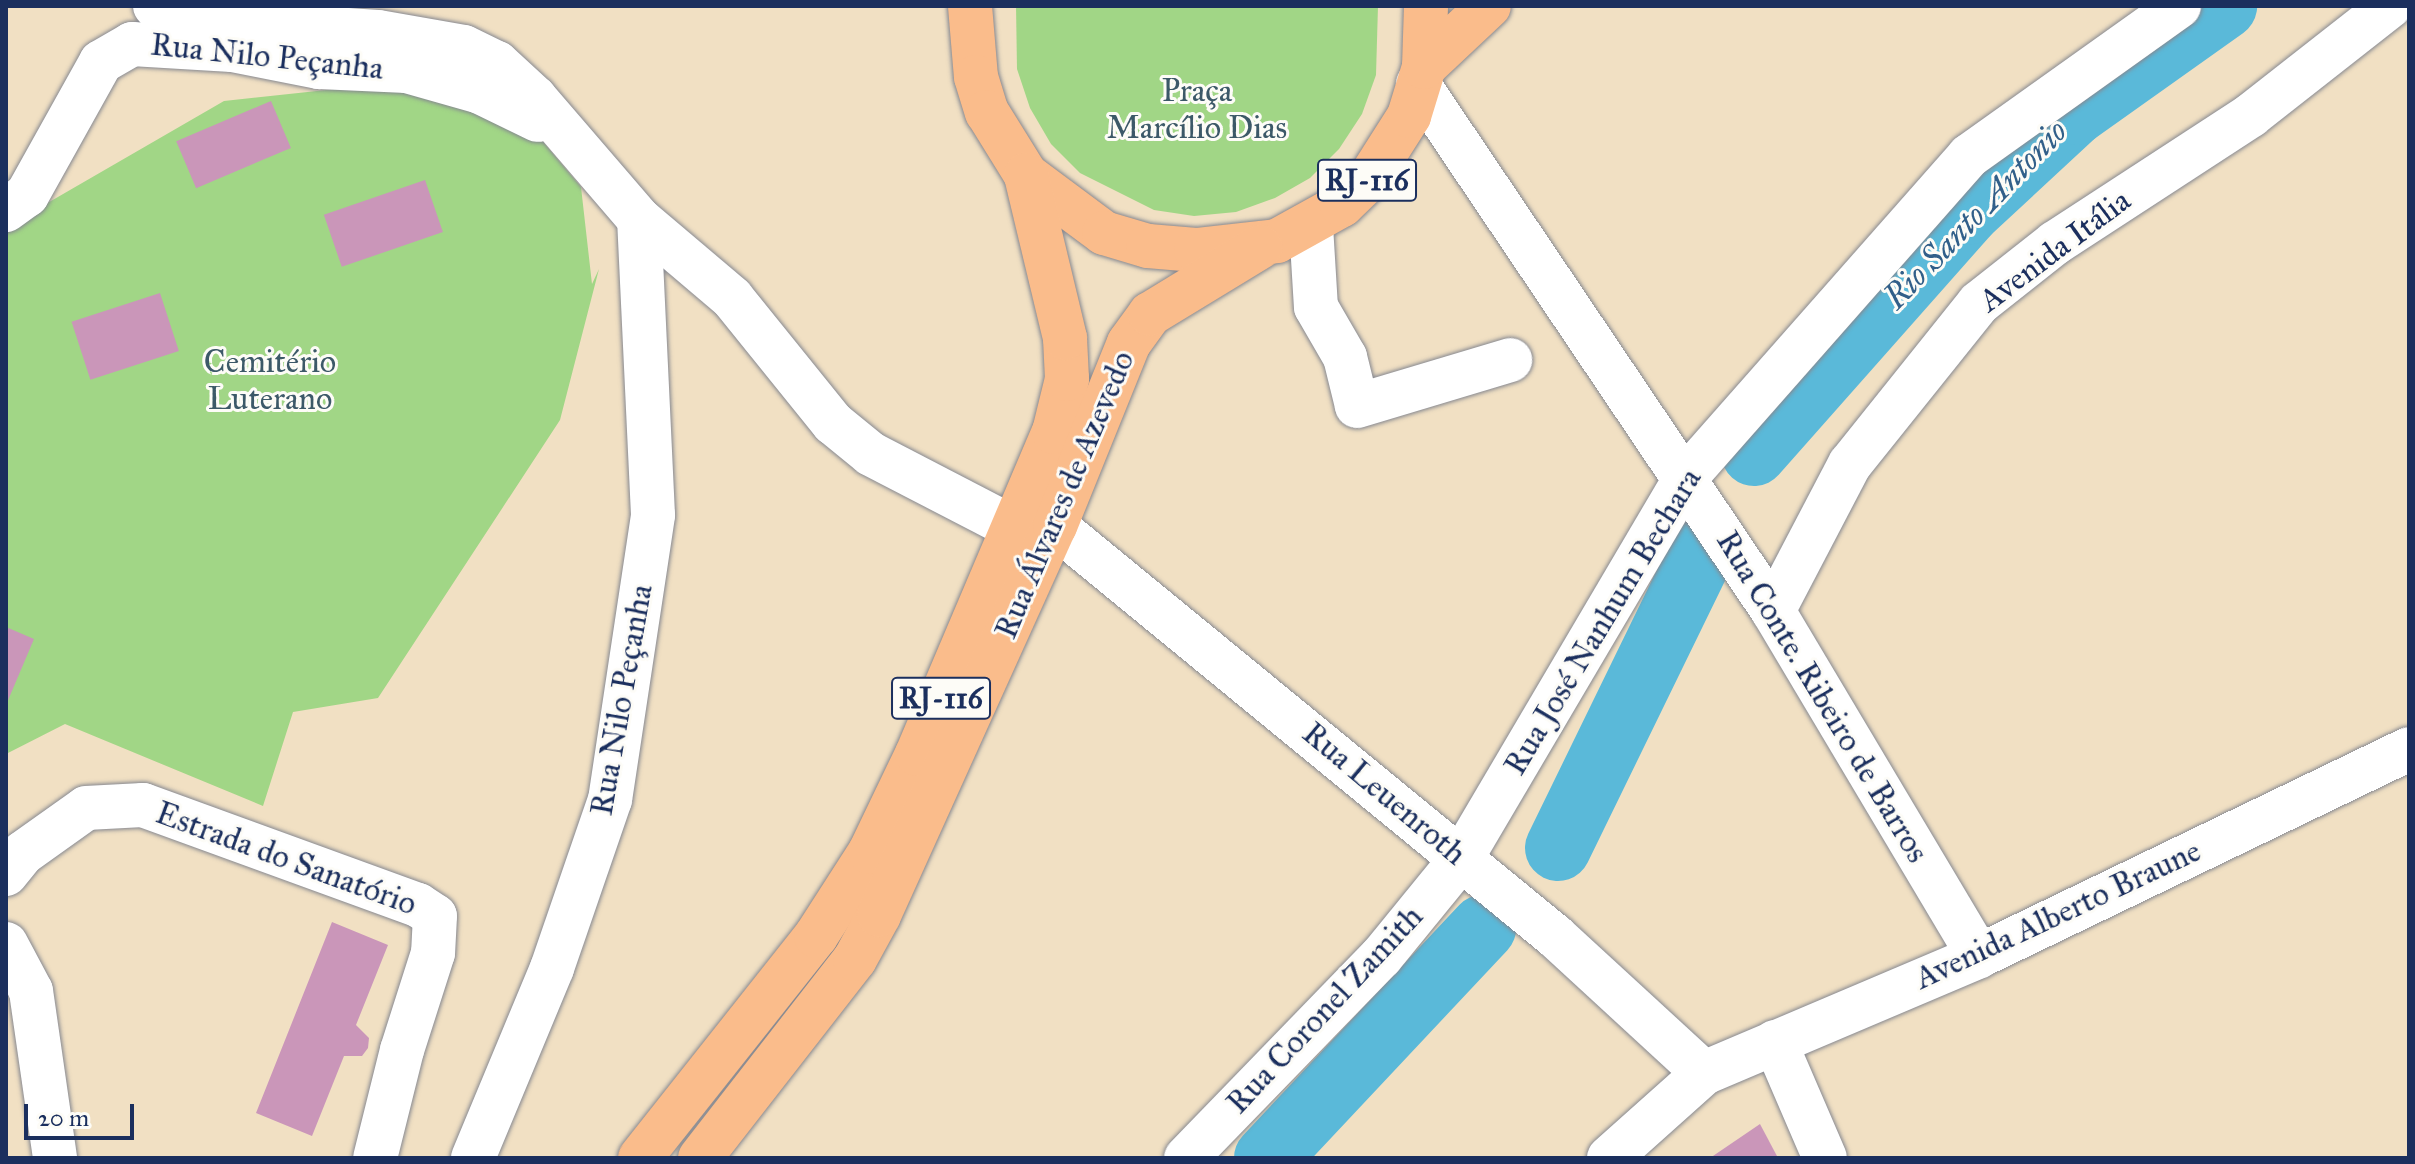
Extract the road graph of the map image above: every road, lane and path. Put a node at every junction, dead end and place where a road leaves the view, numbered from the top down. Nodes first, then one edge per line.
1 (155, 6) edge
2 (970, 6) edge
3 (1426, 6) edge
4 (1489, 6) edge
5 (2179, 6) edge
6 (2390, 6) edge
7 (1421, 76) junction
8 (558, 129) junction
9 (1026, 175) junction
10 (6, 210) edge
11 (639, 219) junction
12 (1311, 226) junction
13 (1260, 247) junction
14 (1510, 360) dead end
15 (1686, 477) junction
16 (1034, 526) junction
17 (1773, 611) junction
18 (2409, 749) edge
19 (1476, 872) junction
20 (6, 874) edge
21 (6, 944) edge
22 (1979, 956) junction
23 (1775, 1042) junction
24 (1704, 1073) junction
25 (55, 1158) edge
26 (375, 1158) edge
27 (473, 1158) edge
28 (640, 1158) edge
29 (700, 1158) edge
30 (1186, 1158) edge
31 (1609, 1158) edge
32 (1825, 1158) edge

1 - 8 street, Rua Nilo Peçanha
2 - 9 main road, RJ-116
3 - 7 main road, RJ-116
4 - 7 main road, RJ-116
5 - 15 street, Rua José Nanhum Bechara
6 - 17 street, Avenida Itália
7 - 12 main road, RJ-116
7 - 15 street, Rua Conte. Ribeiro de Barros
8 - 10 street, Rua Nilo Peçanha
8 - 11 street, Rua Nilo Peçanha
9 - 13 main road, RJ-116
9 - 16 main road, Rua Álvares de Azevedo / RJ-116
11 - 16 street, Rua Nilo Peçanha
11 - 27 street, Rua Nilo Peçanha
12 - 13 main road, RJ-116
12 - 14 street
13 - 16 main road, Rua Álvares de Azevedo / RJ-116
15 - 17 street, Rua Conte. Ribeiro de Barros
15 - 19 street, Rua José Nanhum Bechara
16 - 19 street, Rua Leuenroth
16 - 28 main road, Rua Álvares de Azevedo / RJ-116
16 - 29 main road, Rua Álvares de Azevedo / RJ-116
17 - 22 street, Rua Conte. Ribeiro de Barros
18 - 22 street, Avenida Alberto Braune
19 - 24 street, Rua Leuenroth
19 - 30 street, Rua Coronel Zamith
20 - 26 street, Estrada do Sanatório
21 - 25 street
22 - 23 street, Avenida Alberto Braune
23 - 24 street, Avenida Alberto Braune
23 - 32 street
24 - 31 street, Avenida Alberto Braune

